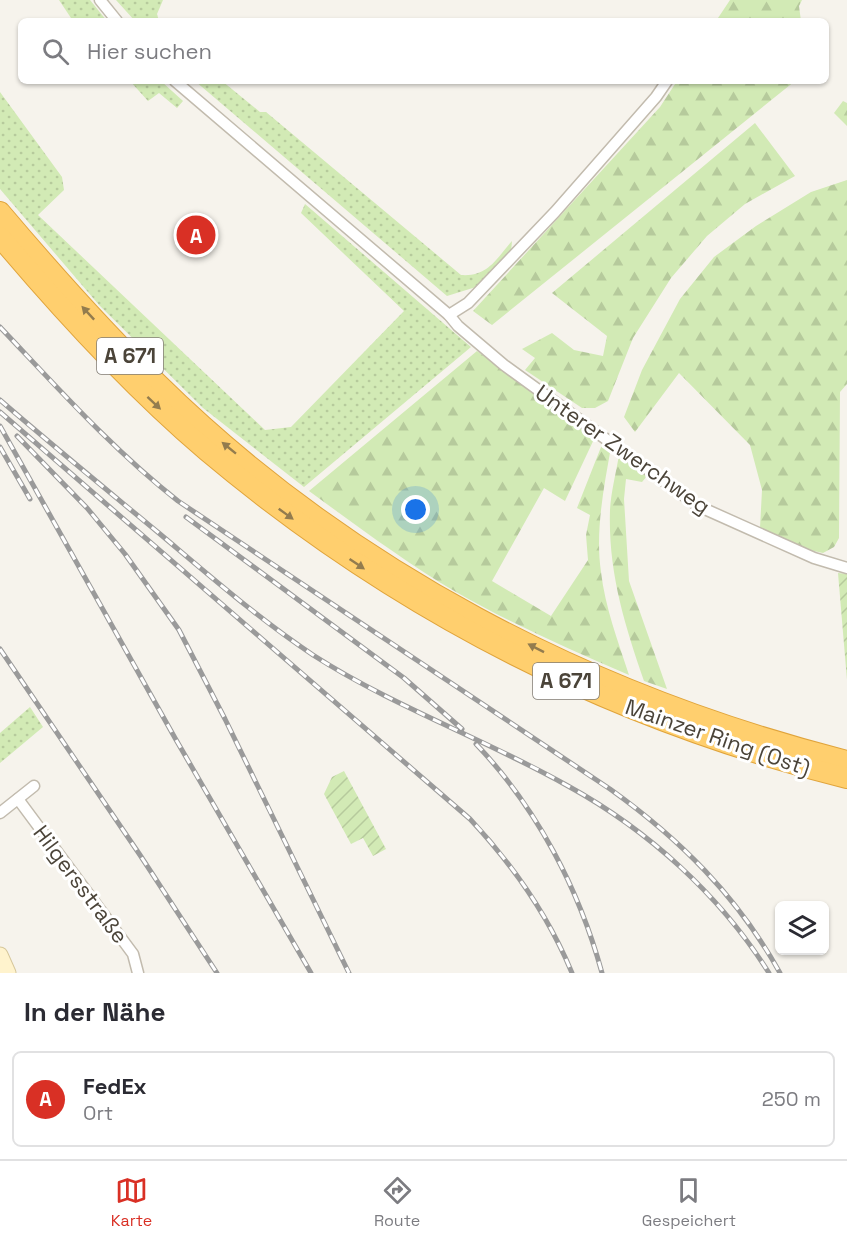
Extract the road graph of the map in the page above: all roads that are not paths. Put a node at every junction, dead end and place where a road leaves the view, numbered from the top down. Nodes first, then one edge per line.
1 (100, 0) edge
2 (115, 18) edge
3 (179, 84) edge
4 (664, 84) edge
5 (0, 212) edge
6 (0, 237) edge
7 (449, 315) junction
8 (269, 491) junction
9 (314, 525) junction
10 (847, 568) edge
11 (847, 761) edge
12 (847, 778) edge
13 (34, 786) dead end
14 (18, 799) junction
15 (0, 813) edge
16 (0, 955) edge
17 (8, 973) edge
18 (138, 973) edge

1 - 2 street
3 - 7 street, Unterer Zwerchweg
4 - 7 street
8 -> 5 highway, A 671
6 -> 8 highway, A 671
7 - 10 street, Unterer Zwerchweg
8 - 9 highway, A 671
11 -> 9 highway, Mainzer Ring (Ost) / A 671
9 -> 12 highway, Mainzer Ring (Ost) / A 671
13 - 14 street
14 - 15 street
14 - 18 street, Hilgersstraße
16 - 17 main road

